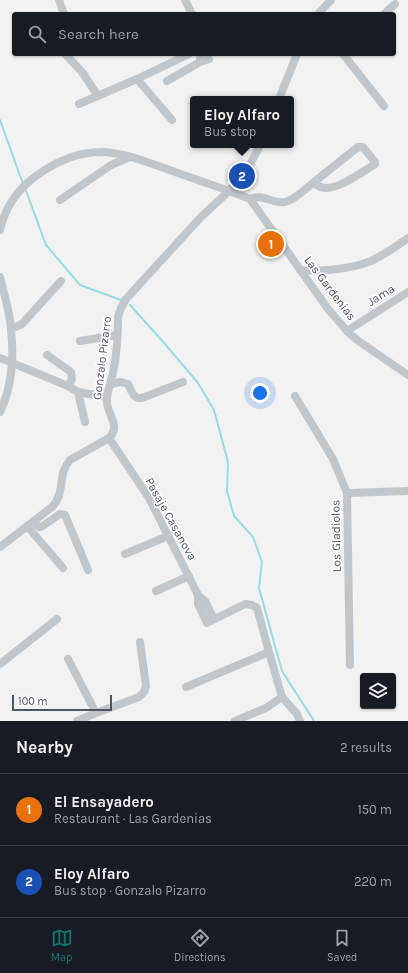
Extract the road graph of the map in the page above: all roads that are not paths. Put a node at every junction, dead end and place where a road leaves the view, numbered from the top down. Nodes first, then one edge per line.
1 (59, 0) edge
2 (185, 0) edge
3 (331, 0) edge
4 (395, 4) dead end
5 (63, 12) edge
6 (191, 12) edge
7 (320, 12) edge
8 (386, 12) edge
9 (67, 56) edge
10 (185, 56) edge
11 (296, 56) edge
12 (345, 56) edge
13 (200, 58) edge
14 (209, 58) dead end
15 (137, 79) junction
16 (167, 81) dead end
17 (98, 96) junction
18 (280, 96) edge
19 (79, 104) dead end
20 (384, 106) dead end
21 (172, 120) dead end
22 (258, 148) edge
23 (130, 156) junction
24 (314, 182) junction
25 (229, 191) junction
26 (250, 199) junction
27 (60, 200) dead end
28 (0, 230) edge
29 (408, 238) edge
30 (300, 270) junction
31 (0, 277) edge
32 (61, 281) dead end
33 (408, 292) edge
34 (11, 329) junction
35 (347, 331) junction
36 (117, 335) junction
37 (80, 341) dead end
38 (47, 355) dead end
39 (0, 358) edge
40 (12, 363) junction
41 (408, 375) edge
42 (183, 382) dead end
43 (111, 384) junction
44 (68, 386) junction
45 (78, 392) junction
46 (295, 396) dead end
47 (107, 397) junction
48 (0, 412) edge
49 (85, 422) dead end
50 (109, 438) junction
51 (408, 491) edge
52 (347, 493) junction
53 (30, 524) junction
54 (168, 536) junction
55 (0, 547) edge
56 (125, 554) dead end
57 (63, 568) dead end
58 (88, 570) dead end
59 (189, 576) junction
60 (156, 591) dead end
61 (57, 619) dead end
62 (140, 642) dead end
63 (269, 652) junction
64 (68, 659) dead end
65 (0, 664) edge
66 (350, 664) dead end
67 (186, 687) dead end
68 (282, 697) junction
69 (96, 713) junction
70 (77, 721) edge
71 (235, 721) edge
72 (300, 721) edge

1 - 5 street
2 - 6 street
3 - 7 street
4 - 8 street
9 - 17 street
10 - 15 street
11 - 18 street
12 - 20 street
13 - 14 street
13 - 16 street
15 - 17 street
15 - 21 street
17 - 19 street
22 - 25 street, Gonzalo Pizarro
23 - 25 street
23 - 27 street
23 - 28 street
24 - 24 street
24 - 26 street
25 - 26 street
25 - 36 street, Gonzalo Pizarro
26 - 30 street, Las Gardenias
29 - 30 street
30 - 35 street, Las Gardenias
31 - 34 street
32 - 34 street
33 - 35 street, Jama
34 - 40 street
35 - 41 street, Las Gardenias
36 - 37 street
36 - 43 street, Gonzalo Pizarro
38 - 44 street
39 - 40 street
40 - 44 street
40 - 48 street
42 - 43 street
43 - 47 street, Gonzalo Pizarro
44 - 45 street
45 - 47 street
45 - 49 street
46 - 52 street, Los Gladiolos
47 - 50 street, Gonzalo Pizarro
50 - 53 street
50 - 54 street, Pasaje Casanova
51 - 52 street
52 - 66 street, Los Gladiolos
53 - 55 street
53 - 57 street
53 - 58 street
54 - 56 street
54 - 59 street, Pasaje Casanova
59 - 60 street
59 - 63 street, Pasaje Casanova
61 - 65 street
62 - 69 street
63 - 67 street
63 - 68 street
64 - 69 street
68 - 71 street
68 - 72 street
69 - 70 street

